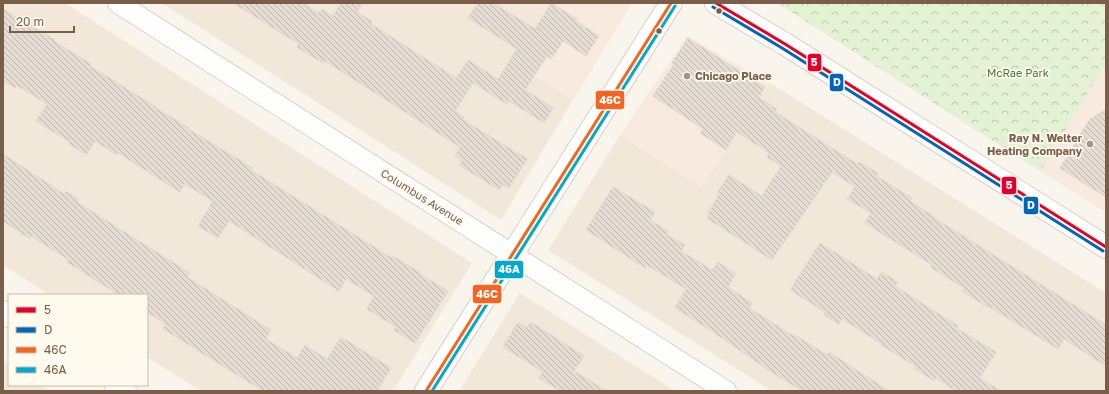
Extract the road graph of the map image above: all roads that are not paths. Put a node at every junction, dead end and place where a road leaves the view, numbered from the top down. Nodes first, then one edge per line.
1 (118, 3) edge
2 (671, 3) edge
3 (716, 3) edge
4 (1106, 247) edge
5 (513, 254) junction
6 (426, 391) edge
7 (726, 391) edge

1 - 5 street, Columbus Avenue
2 - 5 street
3 - 4 street
5 - 6 street
5 - 7 street, Columbus Avenue

